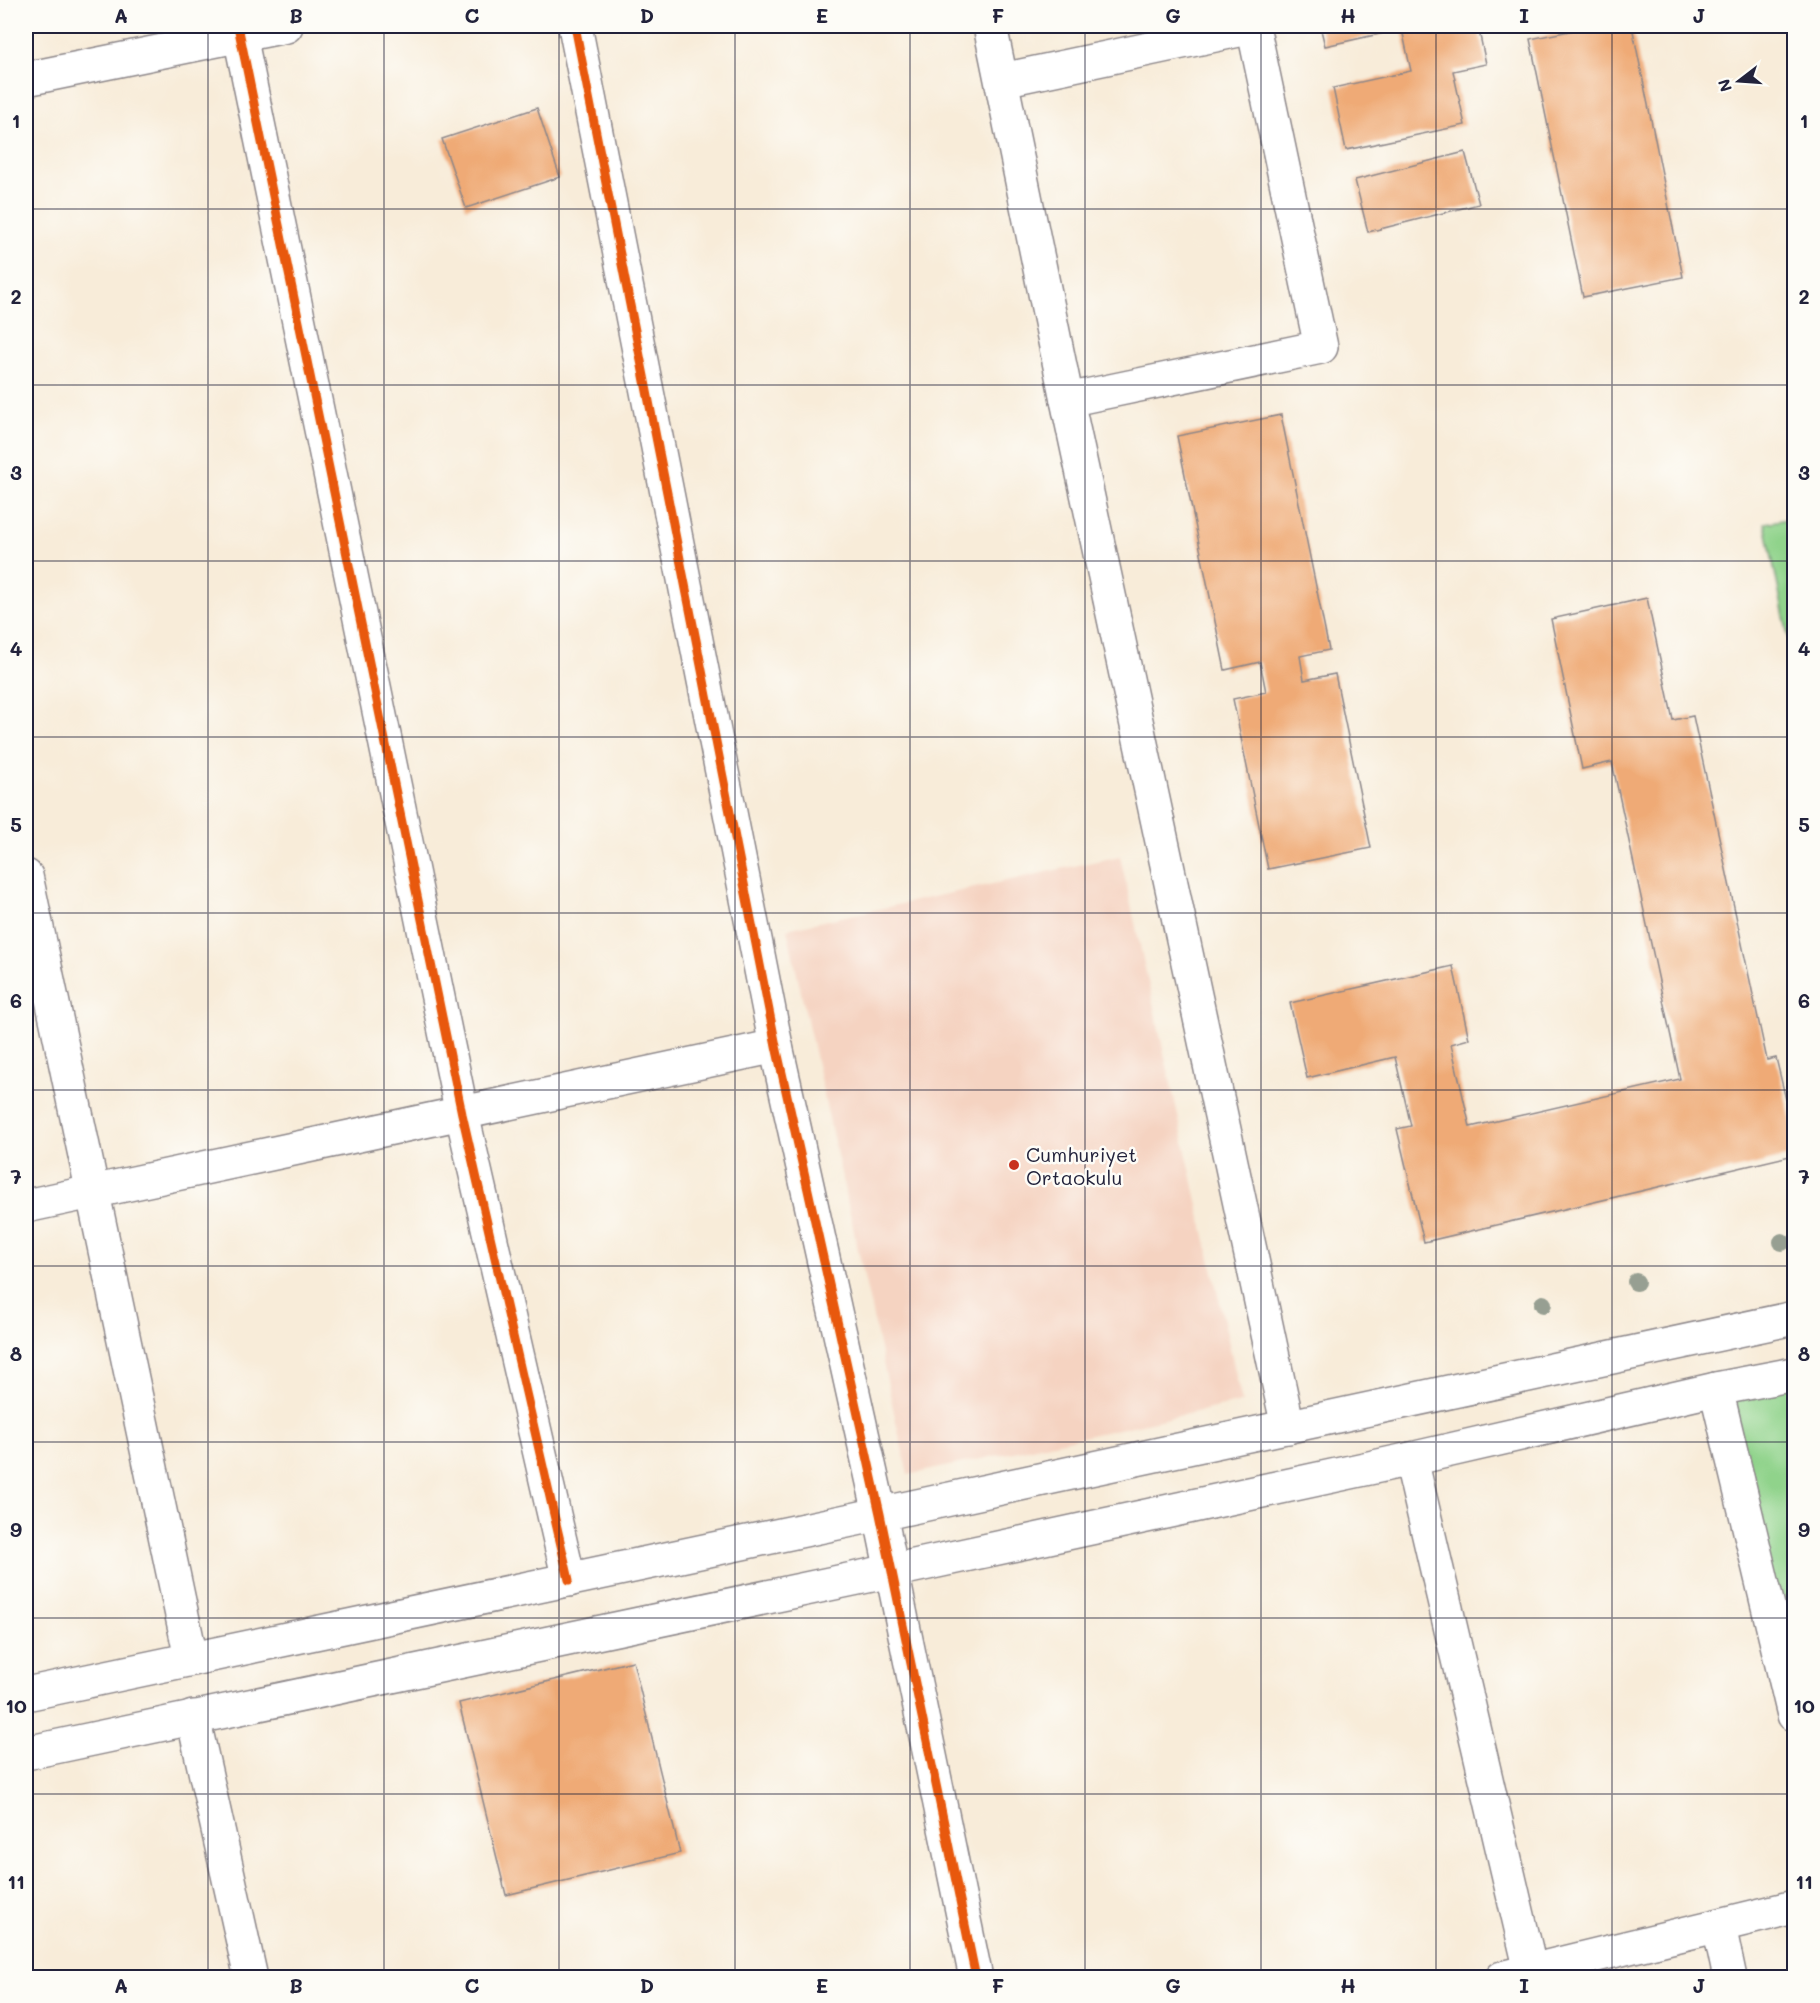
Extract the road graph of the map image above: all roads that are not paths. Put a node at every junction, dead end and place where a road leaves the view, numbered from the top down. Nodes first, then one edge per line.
1 (286, 26) edge
2 (575, 26) edge
3 (990, 26) edge
4 (1253, 26) edge
5 (239, 30) edge
6 (26, 79) edge
7 (1002, 81) junction
8 (1067, 399) junction
9 (26, 876) edge
10 (776, 1046) junction
11 (462, 1114) junction
12 (93, 1193) junction
13 (26, 1206) edge
14 (1794, 1318) edge
15 (1794, 1374) edge
16 (1716, 1389) junction
17 (1288, 1426) junction
18 (1410, 1459) junction
19 (880, 1514) junction
20 (891, 1571) junction
21 (569, 1580) junction
22 (191, 1658) junction
23 (26, 1694) edge
24 (1794, 1715) edge
25 (194, 1718) junction
26 (26, 1753) edge
27 (1794, 1907) edge
28 (1719, 1926) junction
29 (1516, 1974) edge
30 (251, 1977) edge
31 (976, 1977) edge
32 (1730, 1977) edge

1 - 5 street
2 - 10 street
3 - 7 street
4 - 7 street
4 - 8 street
5 - 6 street
5 - 11 street
7 - 8 street
8 - 17 street
9 - 12 street
10 - 11 street
10 - 19 street
11 - 12 street
11 - 21 street
12 - 13 street
12 - 22 street
14 - 17 street
15 - 16 street
16 - 18 street
16 - 24 street
17 - 19 street
18 - 20 street
18 - 29 street
19 - 20 street
19 - 21 street
20 - 25 street
20 - 31 street
21 - 22 street
22 - 23 street
25 - 26 street
25 - 30 street
27 - 28 street
28 - 29 street
28 - 32 street

